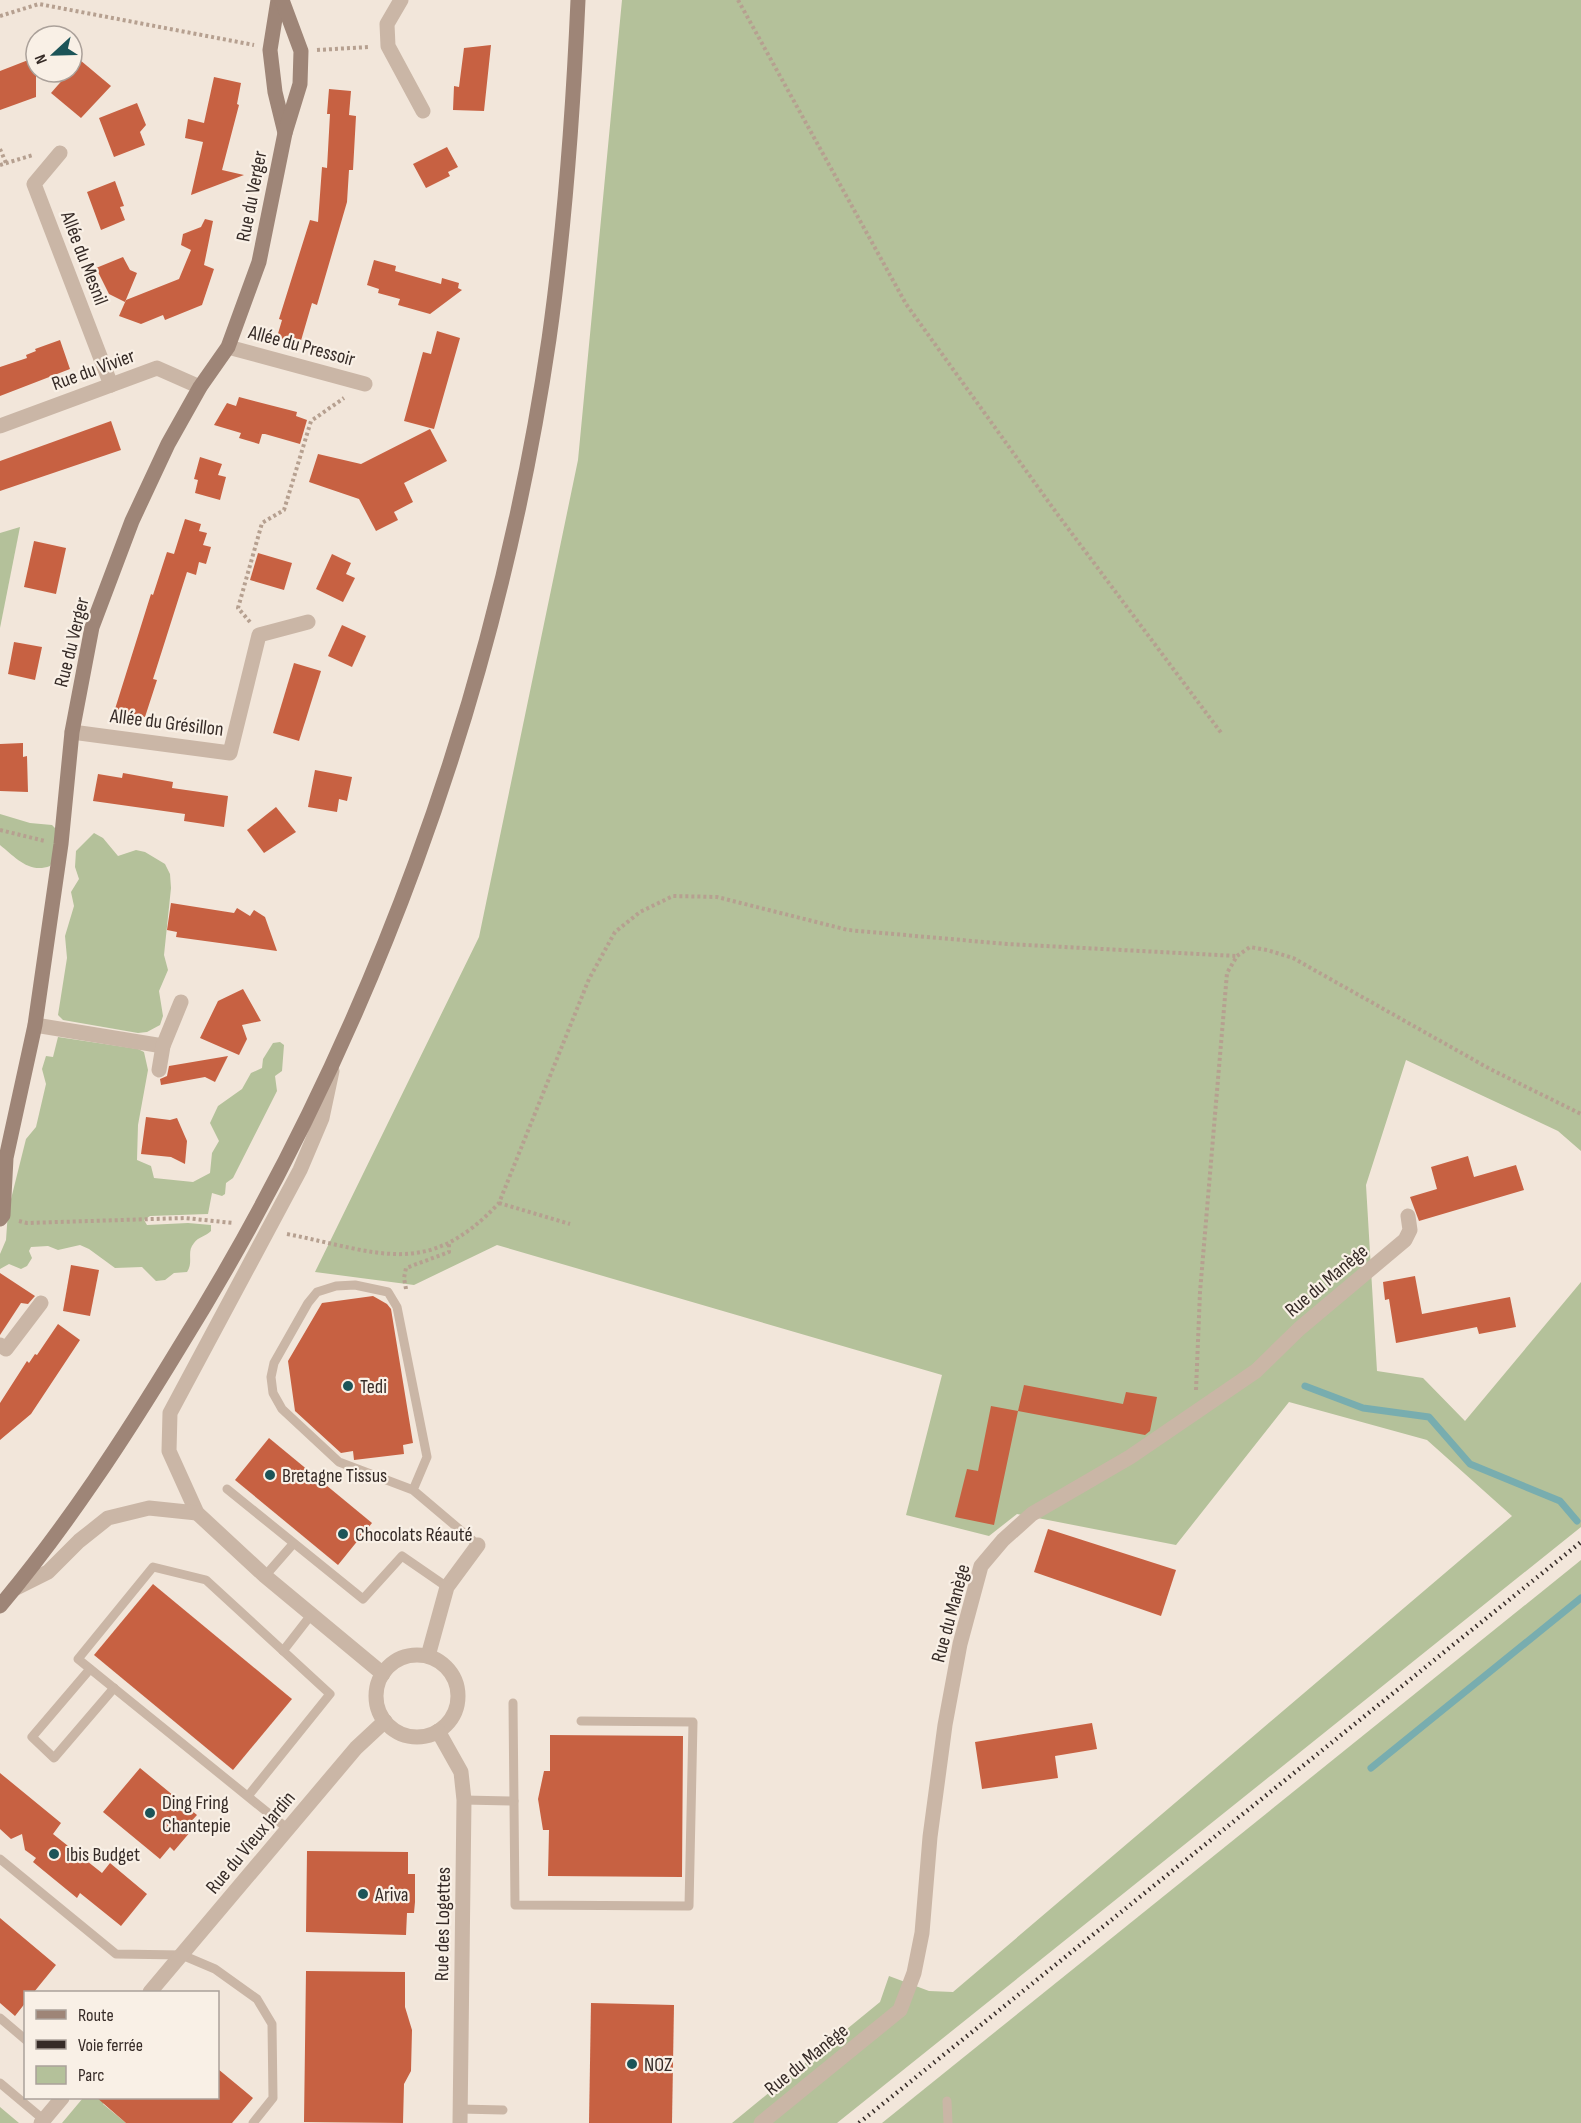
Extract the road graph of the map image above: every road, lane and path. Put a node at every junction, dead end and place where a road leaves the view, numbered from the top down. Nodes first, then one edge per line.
1 (280, 0) edge
2 (401, 0) edge
3 (578, 0) edge
4 (738, 0) edge
5 (0, 16) edge
6 (388, 46) junction
7 (270, 50) junction
8 (301, 51) junction
9 (423, 111) dead end
10 (285, 133) junction
11 (0, 149) edge
12 (60, 153) dead end
13 (6, 163) dead end
14 (228, 346) junction
15 (365, 384) joint
16 (111, 385) junction
17 (200, 387) junction
18 (0, 426) edge
19 (308, 622) dead end
20 (259, 635) junction
21 (72, 732) junction
22 (1222, 734) dead end
23 (0, 830) edge
24 (61, 844) junction
25 (1237, 956) junction
26 (181, 1002) dead end
27 (34, 1025) junction
28 (163, 1046) junction
29 (336, 1055) junction
30 (159, 1070) dead end
31 (1581, 1114) edge
32 (3, 1162) edge
33 (499, 1203) junction
34 (1408, 1216) dead end
35 (1, 1217) edge
36 (185, 1218) dead end
37 (570, 1224) dead end
38 (449, 1243) junction
39 (340, 1244) dead end
40 (408, 1298) dead end
41 (41, 1304) dead end
42 (0, 1345) edge
43 (1198, 1409) junction
44 (227, 1489) dead end
45 (413, 1490) junction
46 (197, 1513) junction
47 (293, 1544) junction
48 (478, 1545) joint
49 (265, 1576) junction
50 (447, 1587) junction
51 (14, 1589) junction
52 (0, 1606) edge
53 (311, 1615) junction
54 (283, 1651) junction
55 (428, 1656) junction
56 (90, 1669) junction
57 (383, 1674) junction
58 (114, 1688) junction
59 (513, 1703) dead end
60 (385, 1721) junction
61 (581, 1721) dead end
62 (438, 1731) junction
63 (248, 1796) junction
64 (464, 1800) junction
65 (514, 1802) junction
66 (288, 1829) junction
67 (0, 1859) edge
68 (182, 1955) junction
69 (151, 1991) edge
70 (0, 2018) edge
71 (24, 2038) edge
72 (0, 2083) edge
73 (60, 2099) edge
74 (948, 2101) dead end
75 (503, 2110) dead end
76 (460, 2116) edge
77 (42, 2121) edge
78 (253, 2123) edge
79 (761, 2123) edge
80 (948, 2123) edge

1 - 7 main road, Rue du Verger
1 - 8 main road, Rue du Verger
2 - 6 street
3 - 29 main road
4 - 22 path
5 - 7 path
6 - 8 path
6 - 9 street
7 - 10 main road, Rue du Verger
8 - 10 main road, Rue du Verger
10 - 14 main road, Rue du Verger
11 - 13 path
12 - 16 street, Allée du Mesnil
14 - 15 street, Allée du Pressoir
14 - 17 main road, Rue du Verger
15 - 20 path
16 - 17 street, Rue du Vivier
16 - 18 street, Rue du Vivier
17 - 21 main road, Rue du Verger
19 - 20 street
20 - 21 street, Allée du Grésillon
21 - 24 main road, Rue du Verger
23 - 24 path
24 - 27 main road, Rue du Verger
25 - 31 path
25 - 33 path
25 - 43 path
26 - 28 street
27 - 28 street
27 - 32 main road, Rue du Verger
28 - 30 street
29 - 46 street
29 - 51 main road
32 - 35 main road, Rue du Verger
33 - 37 path
33 - 38 path
34 - 43 street, Rue du Manège
35 - 36 path
38 - 39 path
38 - 40 path
41 - 42 street
43 - 79 street, Rue du Manège
44 - 47 lane
45 - 45 lane
45 - 48 lane
46 - 49 street
46 - 51 street
47 - 49 lane
47 - 50 lane
48 - 50 street
49 - 53 street
50 - 55 street
51 - 52 main road
53 - 54 lane
53 - 57 street
54 - 56 lane
54 - 63 lane
55 - 57 street
55 - 62 street
56 - 58 lane
56 - 58 lane
57 - 60 street
58 - 63 lane
59 - 65 lane
60 - 62 street
60 - 66 street, Rue du Vieux Jardin
61 - 65 lane
62 - 64 street, Rue des Logettes
63 - 66 lane
64 - 65 lane
64 - 76 street, Rue des Logettes
66 - 68 street, Rue du Vieux Jardin
67 - 68 lane
68 - 69 street, Rue du Vieux Jardin
68 - 78 lane
70 - 71 lane
72 - 77 lane
73 - 77 street
74 - 80 lane
75 - 76 lane

